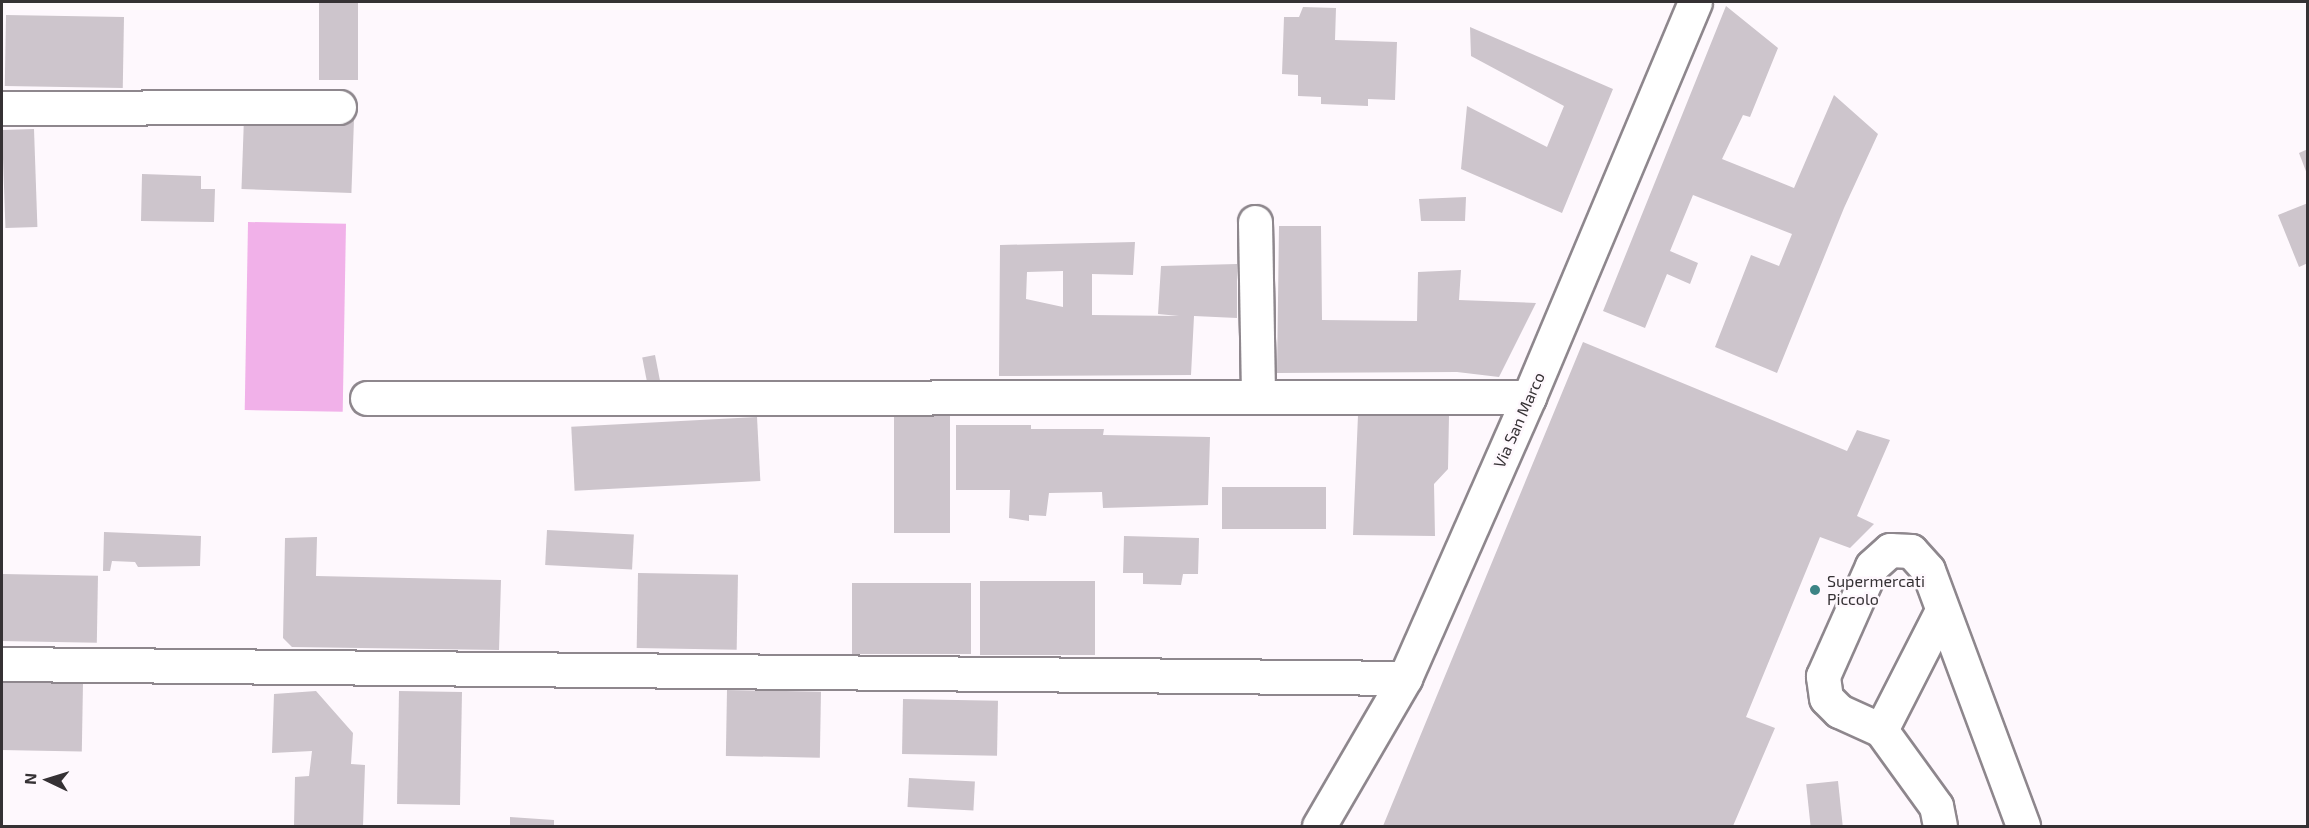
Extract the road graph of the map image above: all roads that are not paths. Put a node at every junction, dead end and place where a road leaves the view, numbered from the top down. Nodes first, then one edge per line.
1 (1695, 2) edge
2 (339, 107) dead end
3 (2, 108) edge
4 (1255, 222) dead end
5 (1258, 396) junction
6 (1530, 397) junction
7 (367, 398) dead end
8 (1941, 612) junction
9 (2, 664) edge
10 (1405, 678) junction
11 (1881, 730) junction
12 (1319, 826) edge
13 (1940, 826) edge
14 (2023, 826) edge

1 - 6 street, Via San Marco
2 - 3 street
4 - 5 street
5 - 6 street
5 - 7 street
6 - 10 street, Via San Marco
8 - 11 street
8 - 11 street
8 - 14 street
9 - 10 street
10 - 12 street, Via San Marco
11 - 13 street

